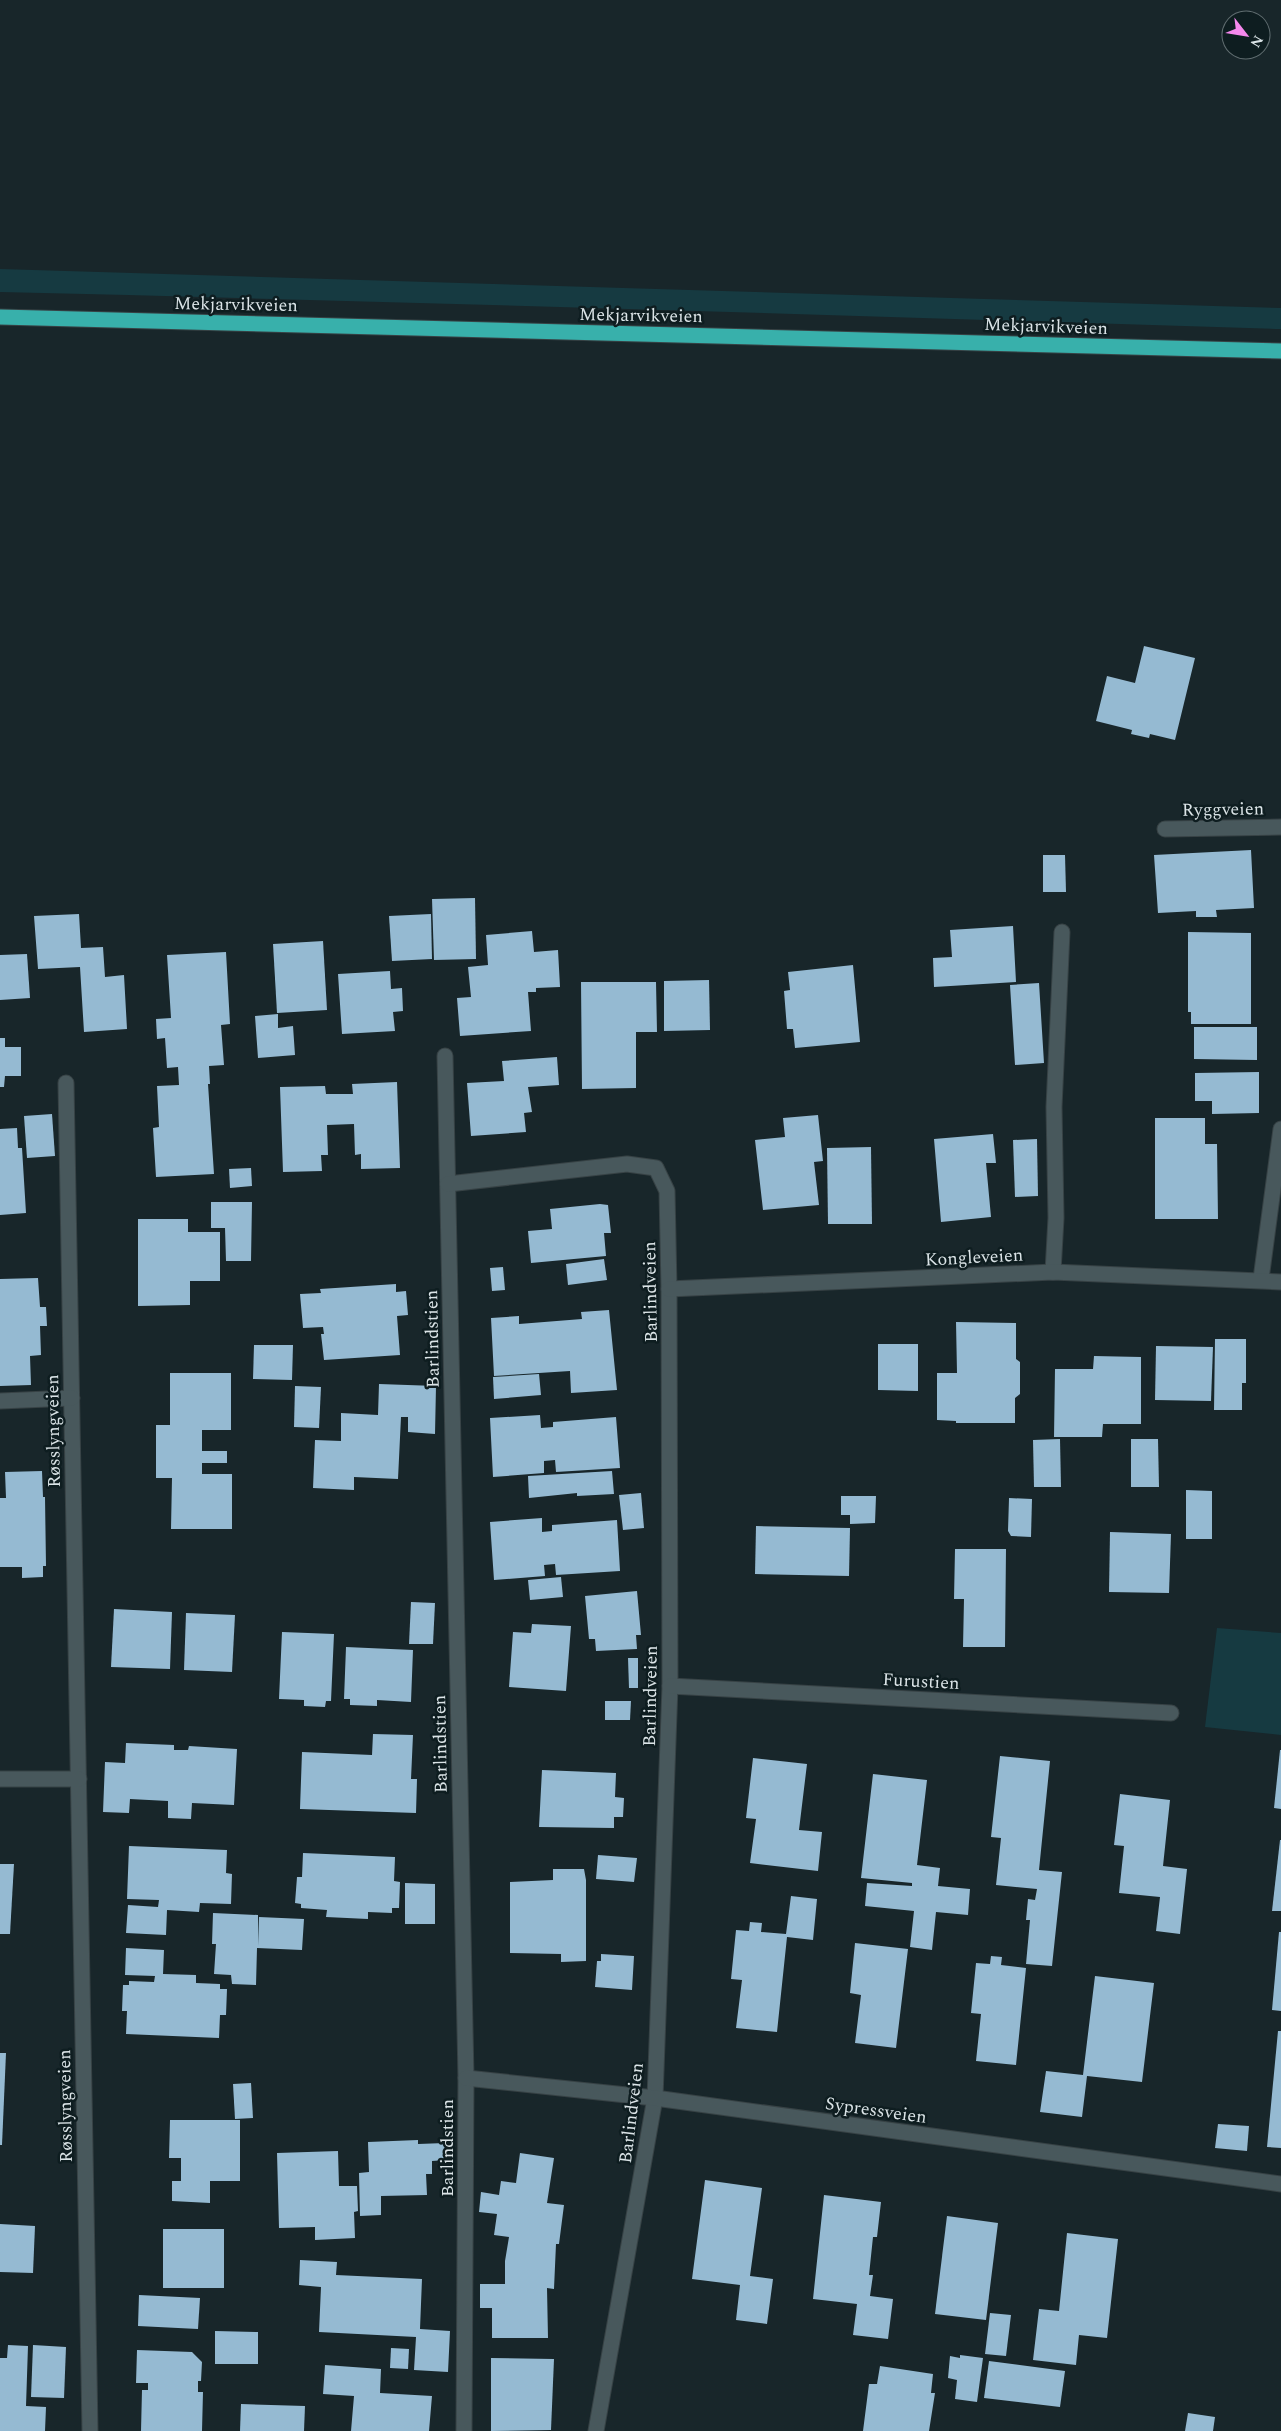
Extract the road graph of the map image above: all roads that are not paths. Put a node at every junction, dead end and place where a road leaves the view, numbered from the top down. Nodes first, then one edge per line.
1 (0, 317) edge
2 (1281, 351) edge
3 (1281, 827) edge
4 (1165, 829) dead end
5 (1062, 932) dead end
6 (445, 1056) dead end
7 (66, 1083) dead end
8 (1281, 1129) edge
9 (448, 1184) junction
10 (1053, 1272) junction
11 (1261, 1279) junction
12 (1281, 1282) edge
13 (669, 1289) junction
14 (72, 1398) junction
15 (0, 1401) edge
16 (670, 1686) junction
17 (1171, 1713) dead end
18 (0, 1779) edge
19 (78, 1779) junction
20 (466, 2078) junction
21 (655, 2098) junction
22 (1281, 2184) edge
23 (90, 2431) edge
24 (464, 2431) edge
25 (596, 2431) edge

1 - 2 highway, Mekjarvikveien
3 - 4 street, Ryggveien
5 - 10 street
6 - 9 street, Barlindstien
7 - 14 street, Røsslyngveien
8 - 11 street
9 - 13 street, Barlindveien
9 - 20 street, Barlindstien
10 - 11 street, Kongleveien
10 - 13 street, Kongleveien
11 - 12 street, Kongleveien
13 - 16 street, Barlindveien
14 - 15 street
14 - 19 street, Røsslyngveien
16 - 17 street, Furustien
16 - 21 street, Barlindveien
18 - 19 street
19 - 23 street, Røsslyngveien
20 - 21 street, Sypressveien
20 - 24 street, Barlindstien
21 - 22 street, Sypressveien
21 - 25 street, Barlindveien

